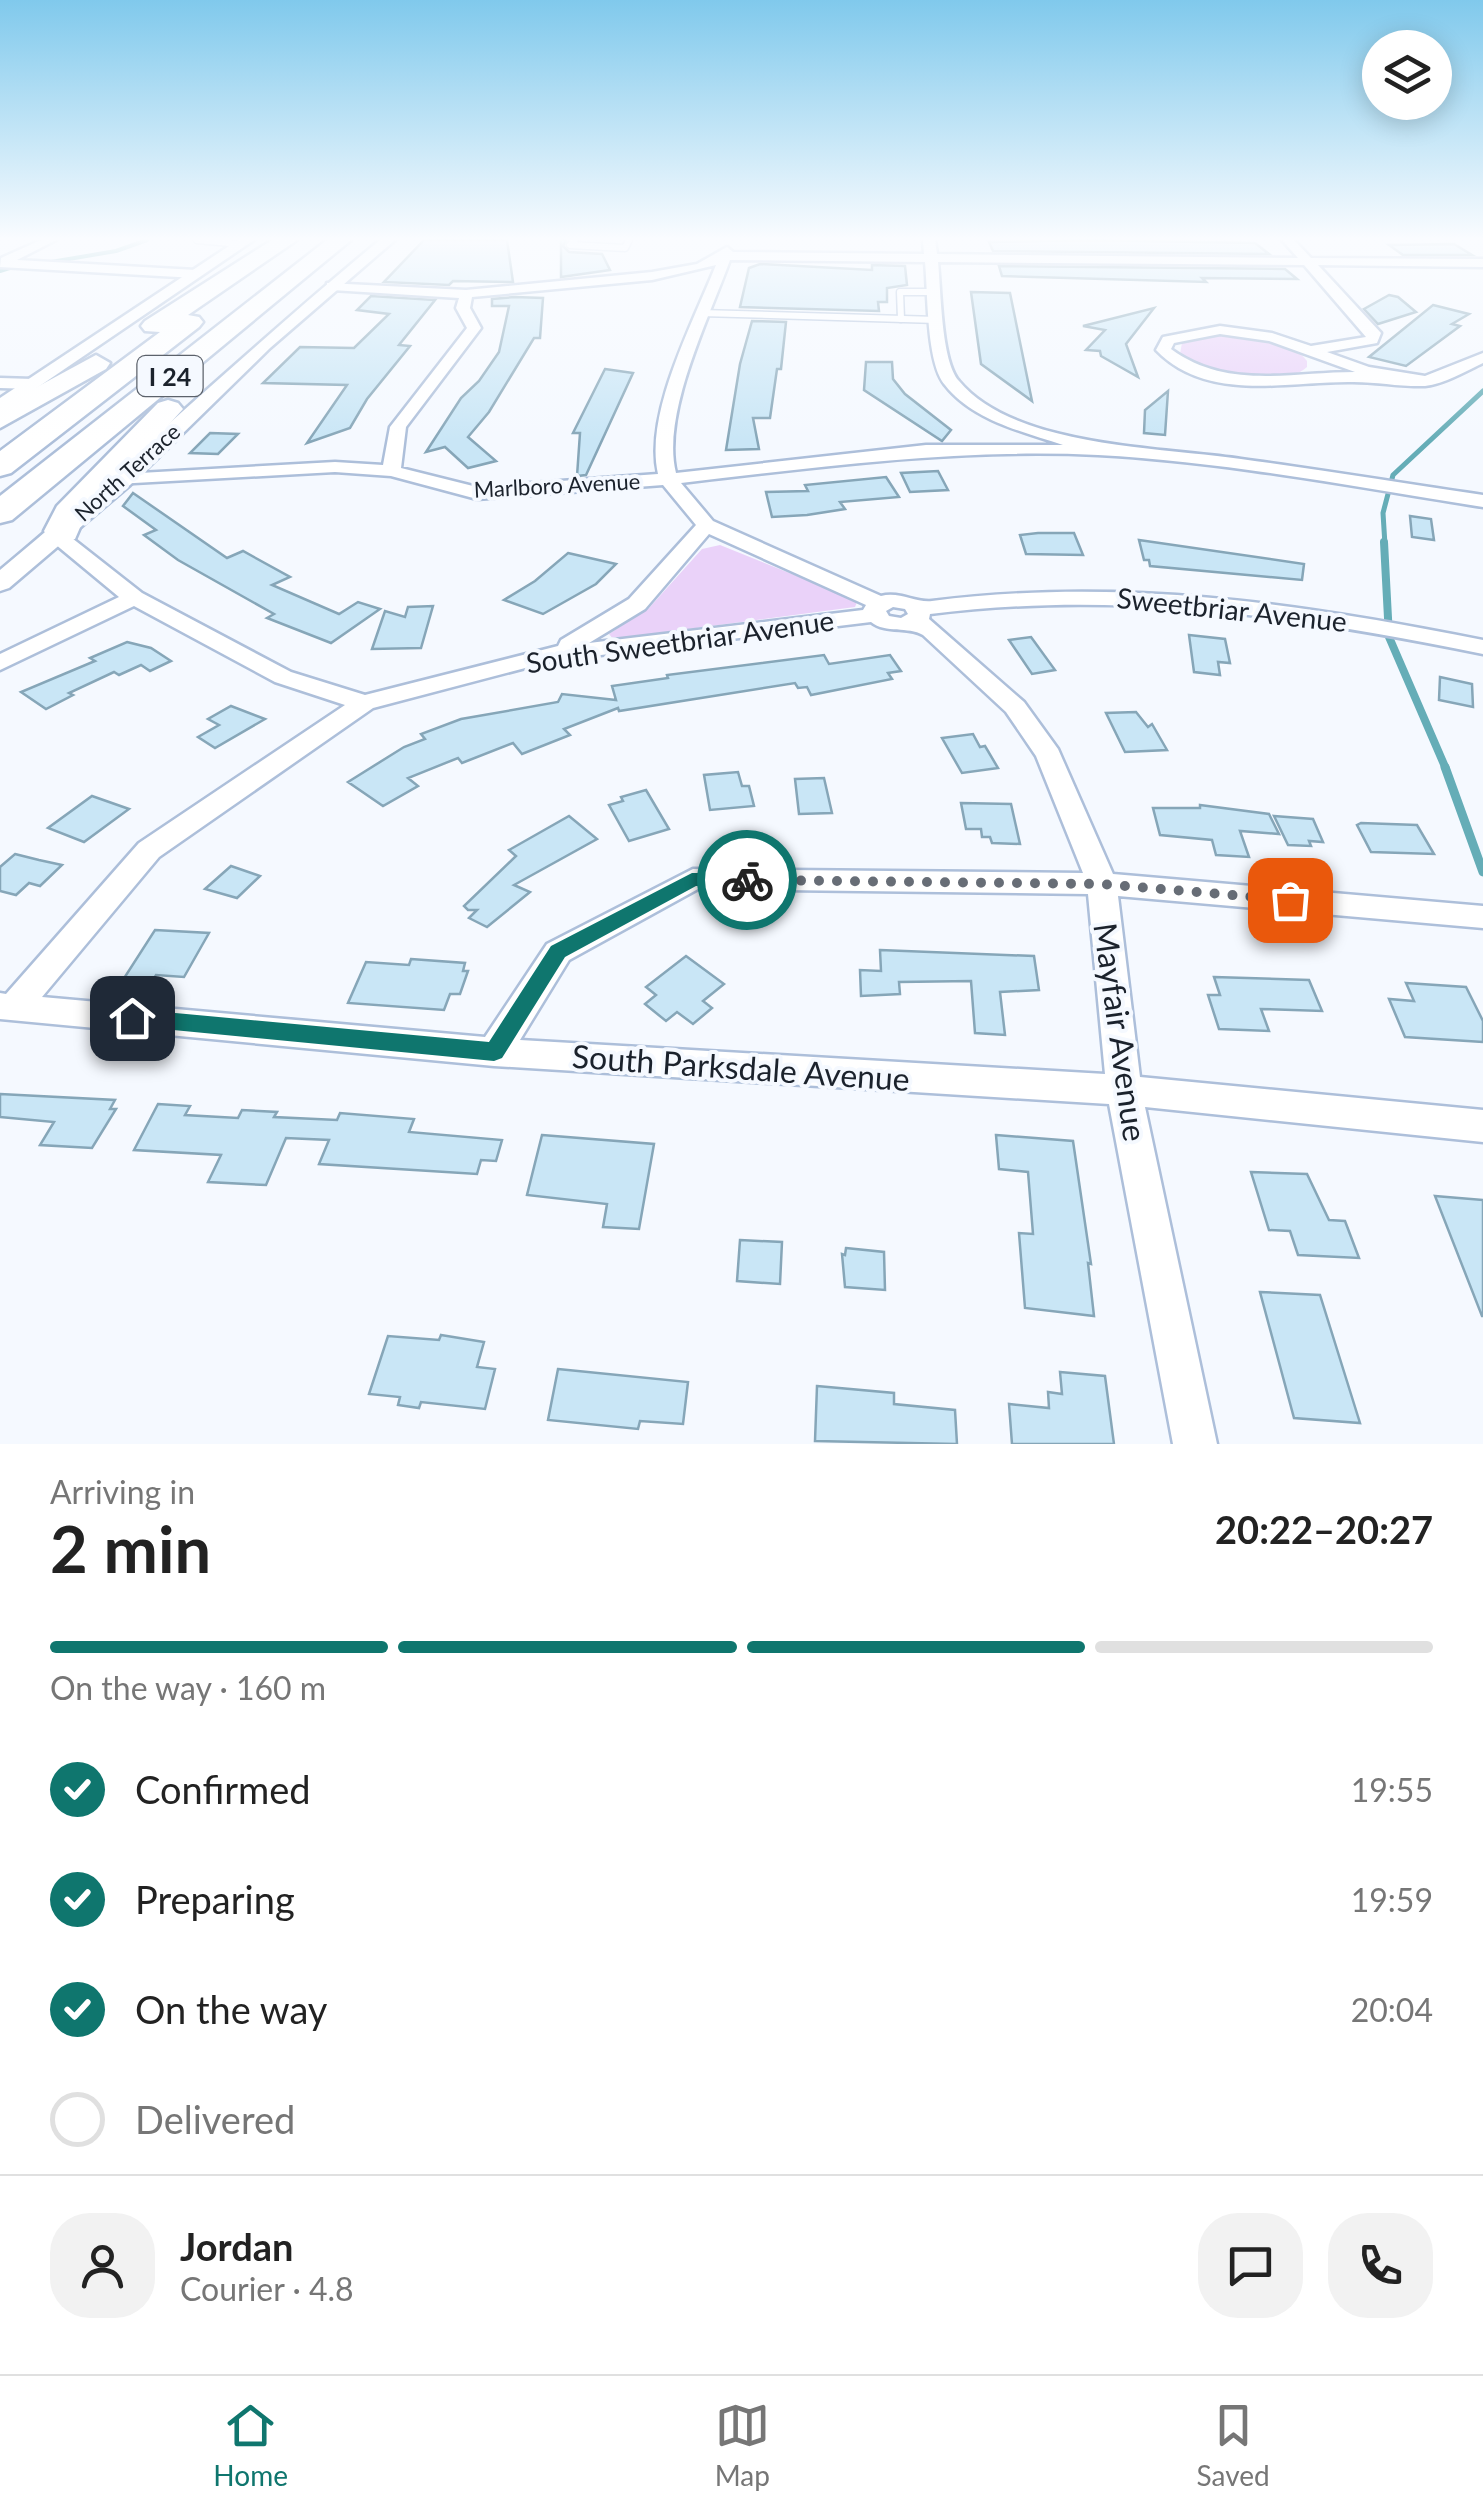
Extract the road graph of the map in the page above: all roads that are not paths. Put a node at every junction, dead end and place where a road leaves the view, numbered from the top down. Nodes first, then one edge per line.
1 (147, 307) edge
2 (182, 307) edge
3 (210, 307) edge
4 (256, 307) edge
5 (264, 307) edge
6 (307, 307) edge
7 (463, 307) edge
8 (704, 307) edge
9 (900, 307) edge
10 (936, 307) edge
11 (1348, 307) edge
12 (701, 314) junction
13 (900, 319) junction
14 (937, 320) junction
15 (1314, 351) junction
16 (1483, 358) edge
17 (1305, 380) junction
18 (1426, 381) junction
19 (0, 382) edge
20 (33, 384) junction
21 (0, 407) edge
22 (0, 419) edge
23 (1017, 425) junction
24 (1098, 450) junction
25 (993, 451) junction
26 (0, 466) edge
27 (391, 471) junction
28 (668, 479) junction
29 (122, 480) junction
30 (1483, 500) edge
31 (0, 513) edge
32 (706, 525) junction
33 (59, 533) junction
34 (0, 583) edge
35 (134, 598) junction
36 (877, 609) junction
37 (917, 615) junction
38 (1483, 648) edge
39 (550, 654) junction
40 (0, 663) edge
41 (364, 703) junction
42 (1102, 884) junction
43 (1481, 917) edge
44 (7, 1006) edge
45 (494, 1052) junction
46 (1124, 1090) junction
47 (1483, 1126) edge
48 (1196, 1444) edge

1 - 20 street
2 - 22 highway
3 - 26 highway, I 24
4 - 31 highway, I 24
5 - 33 highway
6 - 29 street, North Terrace
7 - 27 street
8 - 12 street
9 - 13 lane
10 - 14 street, Marlboro Avenue
11 - 15 street
12 - 13 lane
12 - 28 street
13 - 14 lane
14 - 23 street, Marlboro Avenue
15 - 17 street
15 - 17 street
15 - 18 street
16 - 18 street
17 - 18 street
19 - 20 street
20 - 21 street
23 - 24 street, Marlboro Avenue
23 - 25 street
24 - 25 street, Marlboro Avenue
24 - 30 street, Marlboro Avenue
25 - 28 street, Marlboro Avenue
27 - 28 street, Marlboro Avenue
27 - 29 street, Marlboro Avenue
28 - 32 street
29 - 33 street, North Terrace
32 - 36 street
32 - 39 street
33 - 34 street, North Terrace
33 - 35 street
35 - 40 street
35 - 41 street
36 - 37 street
36 - 39 street, South Sweetbriar Avenue
37 - 38 street, Sweetbriar Avenue
37 - 42 street, Mayfair Avenue
39 - 41 street, South Sweetbriar Avenue
41 - 44 street
42 - 43 street
42 - 45 street
42 - 46 street, Mayfair Avenue
44 - 45 street, South Parksdale Avenue
45 - 46 street, South Parksdale Avenue
46 - 47 street, South Parksdale Avenue
46 - 48 street, Mayfair Avenue

